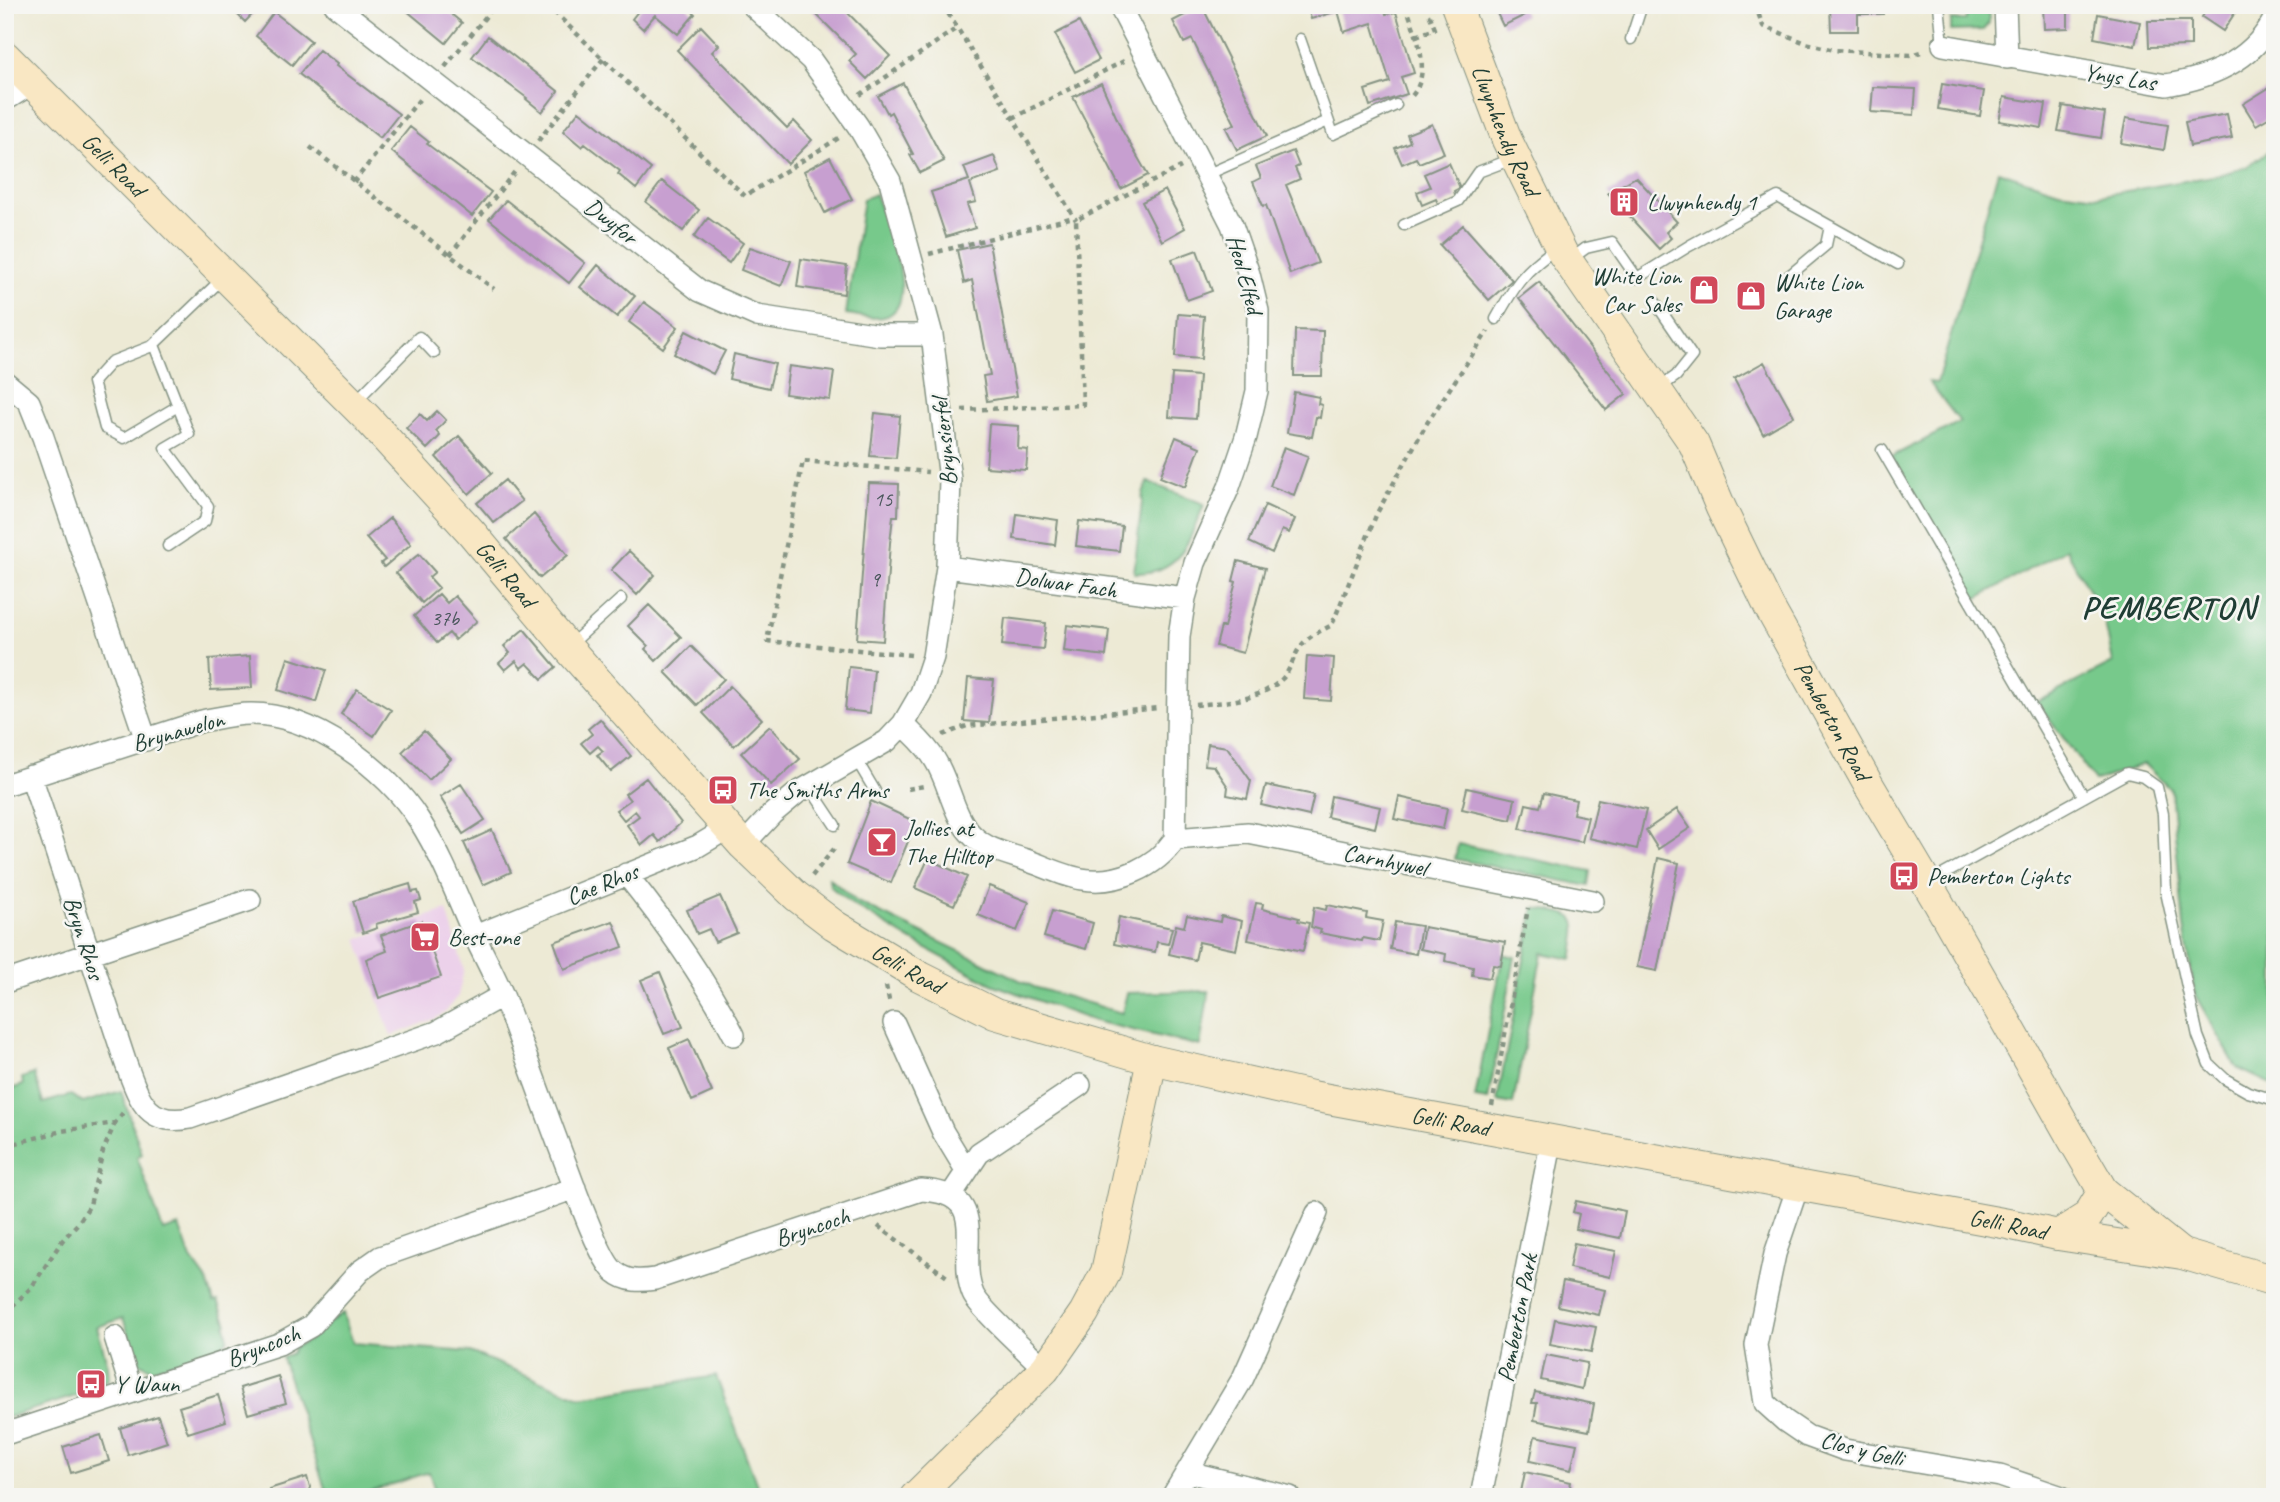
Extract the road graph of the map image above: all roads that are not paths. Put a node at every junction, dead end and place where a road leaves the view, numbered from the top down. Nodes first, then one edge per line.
1 (335, 5) edge
2 (752, 5) edge
3 (1119, 5) edge
4 (1456, 5) edge
5 (1642, 5) edge
6 (1939, 5) edge
7 (2005, 5) edge
8 (2275, 17) edge
9 (1300, 39) dead end
10 (1631, 39) dead end
11 (1942, 45) joint
12 (5, 56) edge
13 (2007, 58) junction
14 (34, 82) junction
15 (5, 96) edge
16 (1396, 106) road end
17 (1328, 121) junction
18 (1515, 158) junction
19 (1202, 167) junction
20 (1405, 225) dead end
21 (1830, 226) junction
22 (1563, 254) junction
23 (1898, 264) dead end
24 (225, 275) junction
25 (1784, 280) dead end
26 (1655, 302) dead end
27 (1496, 319) road end
28 (932, 335) junction
29 (154, 345) junction
30 (434, 353) dead end
31 (5, 382) edge
32 (1657, 390) junction
33 (353, 404) junction
34 (178, 406) junction
35 (1882, 450) dead end
36 (168, 546) dead end
37 (947, 567) junction
38 (1185, 598) junction
39 (621, 599) dead end
40 (568, 648) junction
41 (904, 724) junction
42 (146, 740) junction
43 (856, 759) junction
44 (31, 776) junction
45 (5, 785) edge
46 (809, 786) junction
47 (875, 791) dead end
48 (2084, 797) junction
49 (835, 825) dead end
50 (735, 837) junction
51 (1175, 839) junction
52 (626, 874) junction
53 (1927, 884) junction
54 (250, 900) dead end
55 (1593, 901) dead end
56 (475, 936) junction
57 (89, 954) junction
58 (5, 982) edge
59 (503, 995) junction
60 (894, 1023) dead end
61 (734, 1035) dead end
62 (1152, 1060) junction
63 (1080, 1085) dead end
64 (2275, 1100) edge
65 (1552, 1139) junction
66 (966, 1170) junction
67 (1798, 1186) junction
68 (575, 1188) junction
69 (2103, 1191) junction
70 (951, 1195) junction
71 (1317, 1213) dead end
72 (2058, 1235) junction
73 (2182, 1254) junction
74 (2275, 1281) edge
75 (115, 1337) dead end
76 (1045, 1369) junction
77 (132, 1392) junction
78 (5, 1434) edge
79 (1188, 1472) junction
80 (915, 1497) edge
81 (1172, 1497) edge
82 (1290, 1497) edge
83 (1481, 1497) edge
84 (2062, 1497) edge

1 - 28 street, Dwyfor
2 - 28 street, Brynsierfel
3 - 19 street, Heol Elfed
4 - 18 main road, Llwynhendy Road
5 - 10 lane
6 - 11 lane
7 - 13 street
8 - 13 street, Ynys Las
9 - 17 lane
11 - 13 street, Ynys Las
12 - 14 main road, Gelli Road
14 - 15 street
14 - 24 main road, Gelli Road
16 - 17 lane
17 - 19 lane
18 - 20 lane
18 - 22 main road, Llwynhendy Road
19 - 38 street, Heol Elfed
21 - 22 lane
21 - 23 lane
21 - 25 lane
22 - 27 lane
22 - 32 main road, Pemberton Road
24 - 29 lane
24 - 33 main road, Gelli Road
26 - 32 lane
28 - 37 street, Brynsierfel
29 - 34 lane
29 - 34 lane
30 - 33 lane
31 - 42 street
32 - 53 main road, Pemberton Road
33 - 40 main road, Gelli Road
34 - 36 lane
35 - 48 lane
37 - 38 street, Dolwar Fach
37 - 41 street, Brynsierfel
38 - 51 street
39 - 40 lane
40 - 50 main road, Gelli Road
41 - 43 street, Brynsierfel
41 - 51 street
42 - 44 street, Brynawelon
42 - 56 street, Brynawelon
43 - 46 street, Brynsierfel
43 - 47 lane
44 - 45 street, Brynawelon
44 - 57 street, Bryn Rhos
46 - 49 lane
46 - 50 street, Brynsierfel
48 - 53 lane
48 - 64 lane
50 - 52 street, Cae Rhos
50 - 62 main road, Gelli Road
51 - 55 street, Carnhywel
52 - 56 street, Cae Rhos
52 - 61 street
53 - 69 main road, Pemberton Road
54 - 57 street
56 - 59 street, Brynawelon
57 - 58 street
57 - 59 street, Bryn Rhos
59 - 68 street, Bryncoch
60 - 66 street
62 - 65 main road, Gelli Road
62 - 76 main road
63 - 66 street
65 - 67 main road, Gelli Road
65 - 83 street, Pemberton Park
66 - 70 street
67 - 72 main road, Gelli Road
67 - 84 street, Clos y Gelli
68 - 70 street, Bryncoch
68 - 77 street, Bryncoch
69 - 72 main road, Gelli Road
69 - 73 main road
70 - 76 street
71 - 79 street
72 - 73 main road
73 - 74 main road
75 - 77 street
76 - 80 main road
77 - 78 street, Bryncoch
79 - 81 street
79 - 82 street

